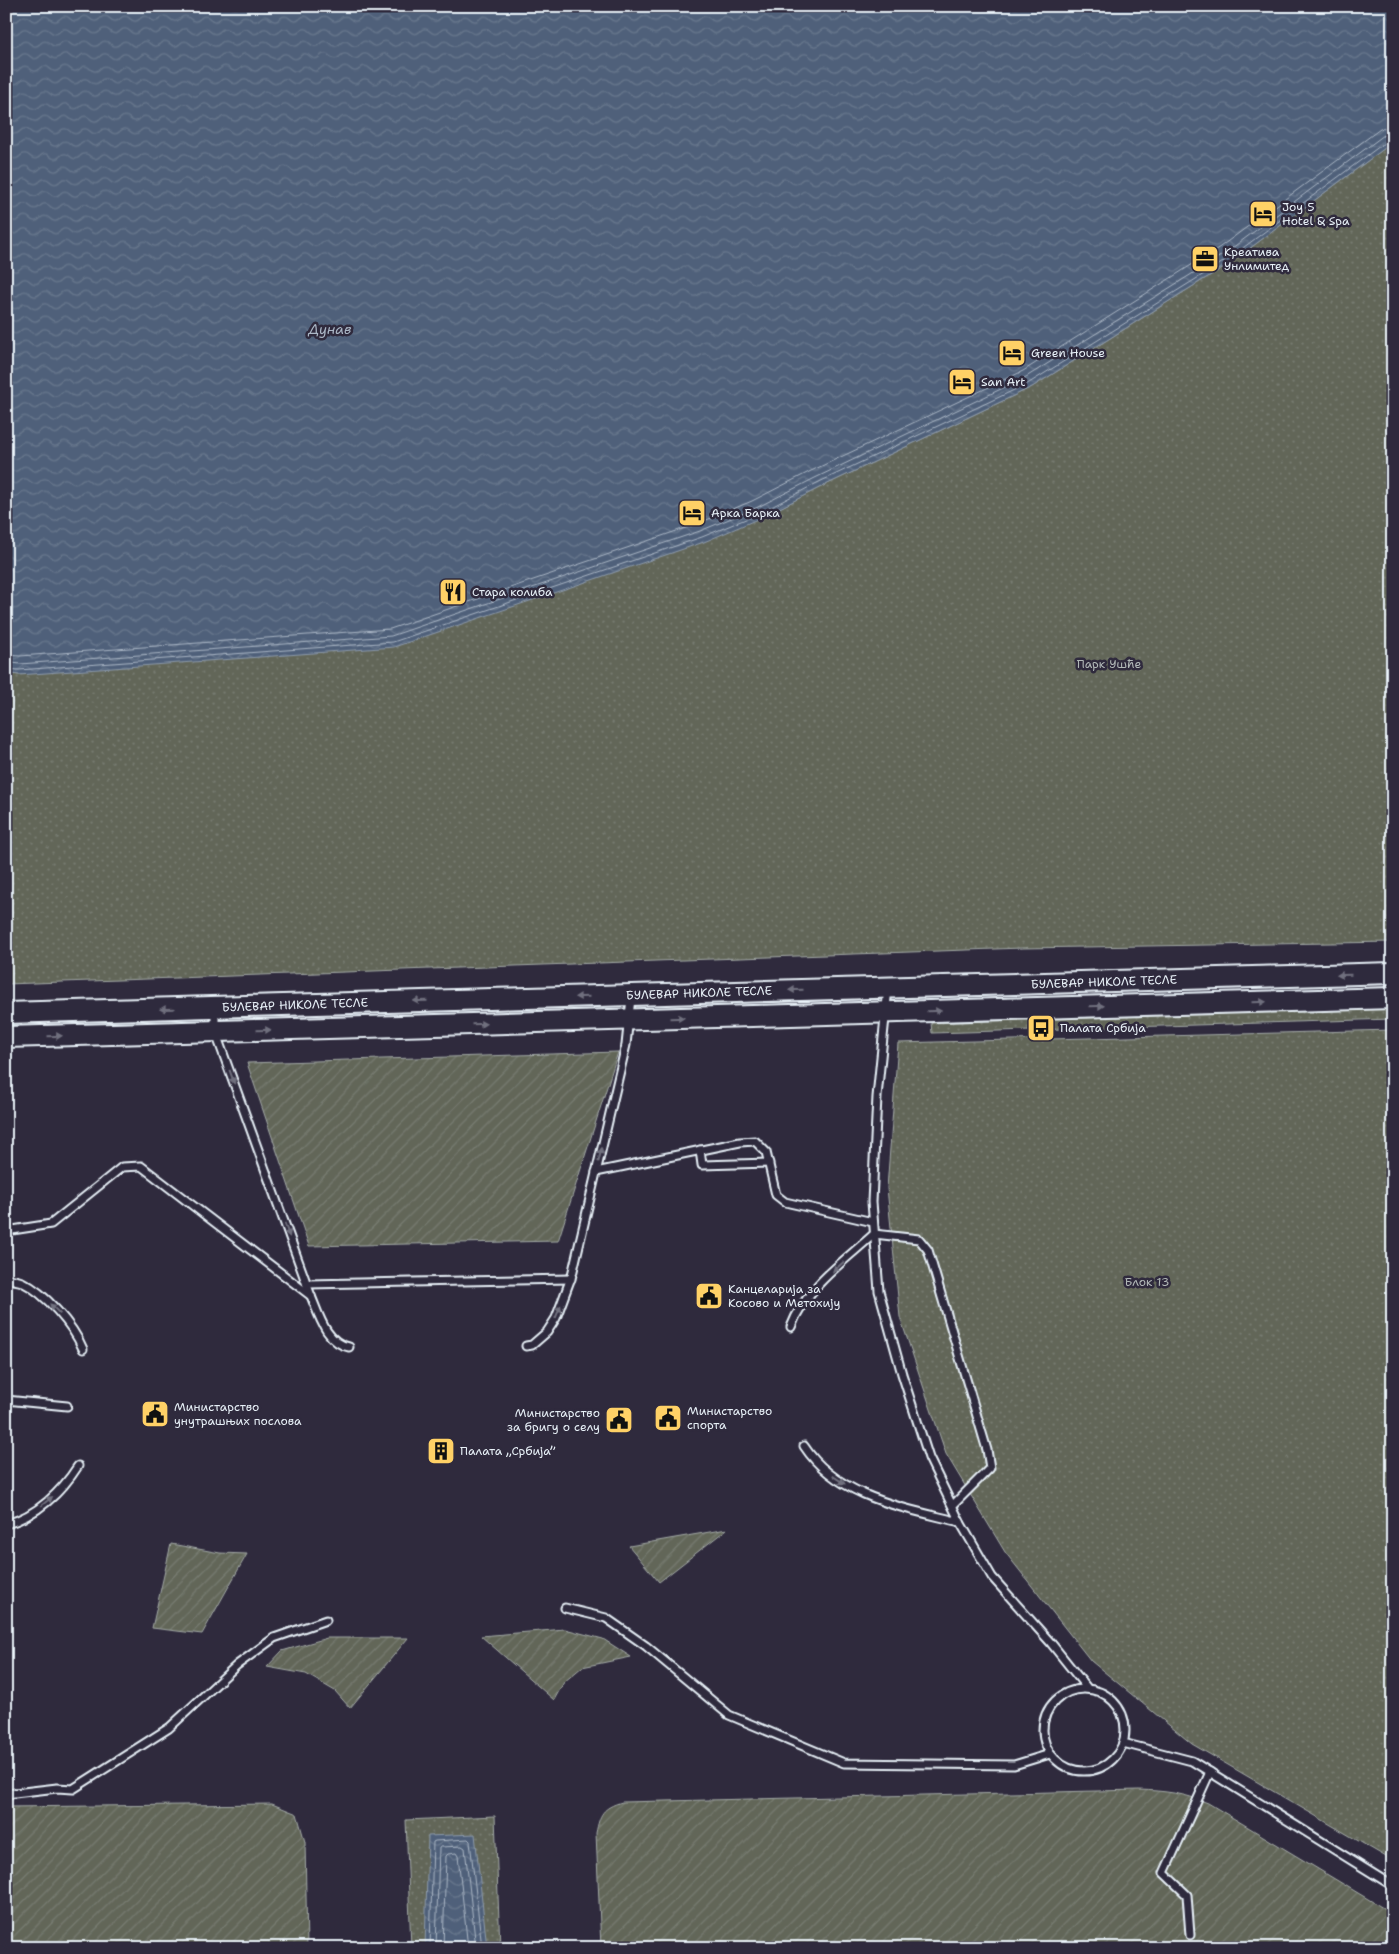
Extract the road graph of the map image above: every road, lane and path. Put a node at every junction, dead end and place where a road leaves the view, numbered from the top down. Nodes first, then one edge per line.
1 (1393, 973) edge
2 (888, 988) junction
3 (631, 995) junction
4 (1393, 998) edge
5 (215, 1007) junction
6 (886, 1012) junction
7 (6, 1013) edge
8 (629, 1019) junction
9 (215, 1031) junction
10 (6, 1037) edge
11 (700, 1150) junction
12 (768, 1163) junction
13 (596, 1172) junction
14 (873, 1222) junction
15 (6, 1231) edge
16 (874, 1234) junction
17 (6, 1278) edge
18 (570, 1279) junction
19 (307, 1284) junction
20 (311, 1296) junction
21 (791, 1327) dead end
22 (526, 1346) dead end
23 (349, 1347) dead end
24 (82, 1349) dead end
25 (6, 1400) edge
26 (68, 1406) dead end
27 (804, 1446) dead end
28 (78, 1466) dead end
29 (953, 1505) junction
30 (960, 1522) junction
31 (6, 1524) edge
32 (564, 1608) dead end
33 (326, 1620) dead end
34 (1087, 1688) junction
35 (1123, 1743) junction
36 (1050, 1754) junction
37 (1210, 1772) junction
38 (6, 1794) edge
39 (1393, 1886) edge
40 (1190, 1935) dead end

1 -> 2 main road, БУЛЕВАР НИКОЛЕ ТЕСЛЕ
2 -> 3 main road, БУЛЕВАР НИКОЛЕ ТЕСЛЕ
2 - 6 lane
3 -> 5 main road, БУЛЕВАР НИКОЛЕ ТЕСЛЕ
3 - 8 lane
6 -> 4 main road, БУЛЕВАР НИКОЛЕ ТЕСЛЕ
5 -> 7 main road, БУЛЕВАР НИКОЛЕ ТЕСЛЕ
5 - 9 lane
8 -> 6 main road, БУЛЕВАР НИКОЛЕ ТЕСЛЕ
6 - 14 lane
9 -> 8 main road, БУЛЕВАР НИКОЛЕ ТЕСЛЕ
13 -> 8 lane
10 -> 9 main road, БУЛЕВАР НИКОЛЕ ТЕСЛЕ
9 -> 19 lane
11 - 12 lane
11 - 12 lane
11 - 13 lane
12 - 14 lane
13 - 18 lane
14 - 16 lane
15 - 20 lane
16 -> 21 lane
16 - 29 lane
16 - 29 lane
24 -> 17 lane
18 - 19 lane
22 -> 18 lane
19 - 20 lane
20 - 23 lane
25 - 26 lane
27 -> 30 lane
31 -> 28 lane
29 - 30 lane
30 - 34 lane
32 - 36 lane
33 - 38 lane
34 - 35 lane
34 - 36 lane
35 - 36 lane
35 - 37 lane
37 - 39 lane
37 - 40 lane

